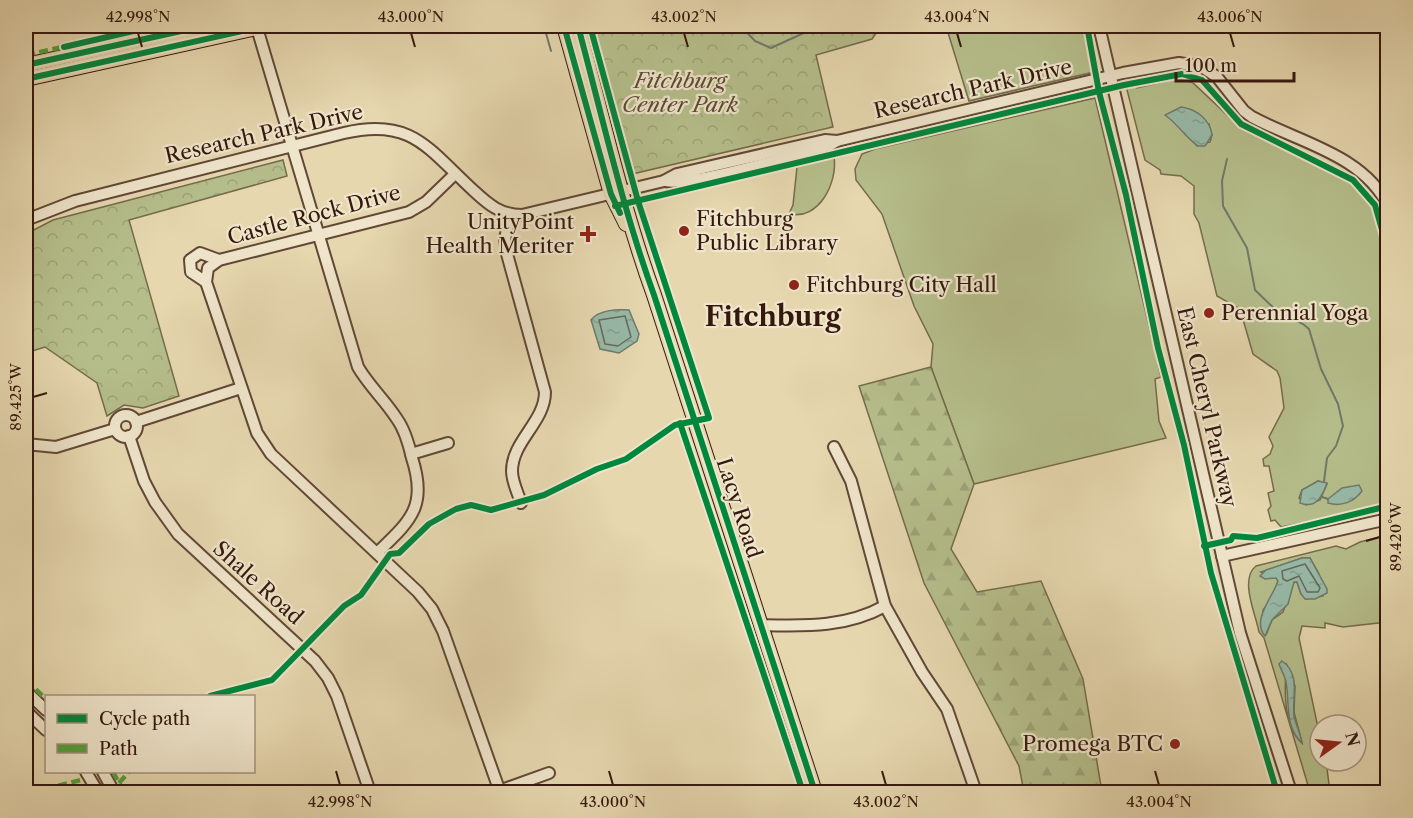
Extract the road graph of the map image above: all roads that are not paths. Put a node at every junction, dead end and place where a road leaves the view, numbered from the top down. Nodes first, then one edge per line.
1 (204, 26) edge
2 (564, 26) edge
3 (578, 26) edge
4 (1099, 26) edge
5 (261, 27) edge
6 (26, 65) edge
7 (1111, 76) junction
8 (26, 79) edge
9 (292, 146) junction
10 (454, 174) junction
11 (617, 192) junction
12 (1388, 206) edge
13 (510, 215) junction
14 (26, 220) edge
15 (318, 235) junction
16 (219, 260) junction
17 (206, 282) junction
18 (241, 388) junction
19 (136, 422) junction
20 (115, 429) junction
21 (129, 436) junction
22 (448, 443) dead end
23 (26, 444) edge
24 (834, 447) dead end
25 (411, 454) junction
26 (521, 503) dead end
27 (1388, 519) edge
28 (377, 554) junction
29 (1222, 556) junction
30 (885, 606) junction
31 (760, 626) junction
32 (26, 691) edge
33 (45, 709) edge
34 (26, 711) edge
35 (45, 729) edge
36 (87, 773) edge
37 (104, 773) edge
38 (549, 773) dead end
39 (98, 792) edge
40 (114, 792) edge
41 (370, 792) edge
42 (498, 792) edge
43 (815, 792) edge
44 (976, 792) edge
45 (1292, 792) edge

1 - 6 main road
2 - 11 main road, Lacy Road
3 - 11 main road, Lacy Road
4 - 7 street, East Cheryl Parkway
5 - 8 main road
5 - 9 street
7 - 11 street, Research Park Drive
7 - 12 street, Research Park Drive
7 - 29 street, East Cheryl Parkway
9 - 10 street, Research Park Drive
9 - 14 street, Research Park Drive
9 - 15 street
10 - 13 street, Research Park Drive
10 - 15 street, Castle Rock Drive
11 - 13 street, Research Park Drive
11 - 31 main road, Lacy Road
13 - 26 street
15 - 16 street, Castle Rock Drive
15 - 25 street
16 - 17 street, Castle Rock Drive
16 - 17 street
17 - 18 street
18 - 19 street
18 - 28 street
19 - 20 street
19 - 21 street
20 - 21 street
20 - 23 street
21 - 41 street, Shale Road
22 - 25 street
24 - 30 street
25 - 28 street
27 - 29 street
28 - 42 street
29 - 45 street, East Cheryl Parkway
30 - 31 street
30 - 44 street
31 - 43 main road, Lacy Road
32 - 33 street
34 - 35 street
36 - 39 street
37 - 40 street
38 - 42 street

